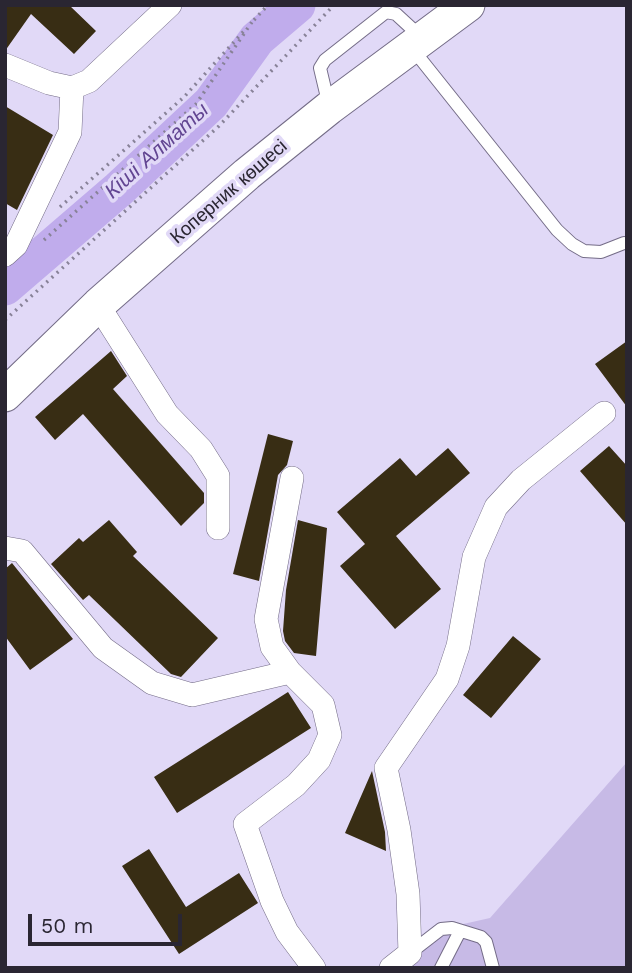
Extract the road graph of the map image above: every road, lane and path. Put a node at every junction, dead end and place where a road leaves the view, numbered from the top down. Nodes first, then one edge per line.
1 (170, 5) edge
2 (268, 5) edge
3 (334, 5) edge
4 (468, 5) edge
5 (254, 19) junction
6 (416, 42) junction
7 (5, 65) edge
8 (72, 88) junction
9 (58, 208) dead end
10 (42, 241) dead end
11 (624, 243) dead end
12 (5, 254) edge
13 (98, 305) junction
14 (5, 320) edge
15 (5, 395) edge
16 (604, 413) dead end
17 (292, 478) dead end
18 (218, 528) dead end
19 (5, 548) edge
20 (290, 672) junction
21 (460, 931) junction
22 (410, 953) junction
23 (314, 968) edge
24 (391, 968) edge
25 (441, 968) edge
26 (494, 968) edge

1 - 8 street
2 - 5 path
3 - 14 path
4 - 6 street, Коперник көшесі
5 - 9 path
5 - 10 path
6 - 11 lane
6 - 13 street, Коперник көшесі
7 - 8 street
8 - 12 street
13 - 15 street, Коперник көшесі
13 - 18 street
16 - 22 street
17 - 20 street
19 - 20 street
20 - 23 street
21 - 22 lane
21 - 25 lane
21 - 26 lane
22 - 24 street

